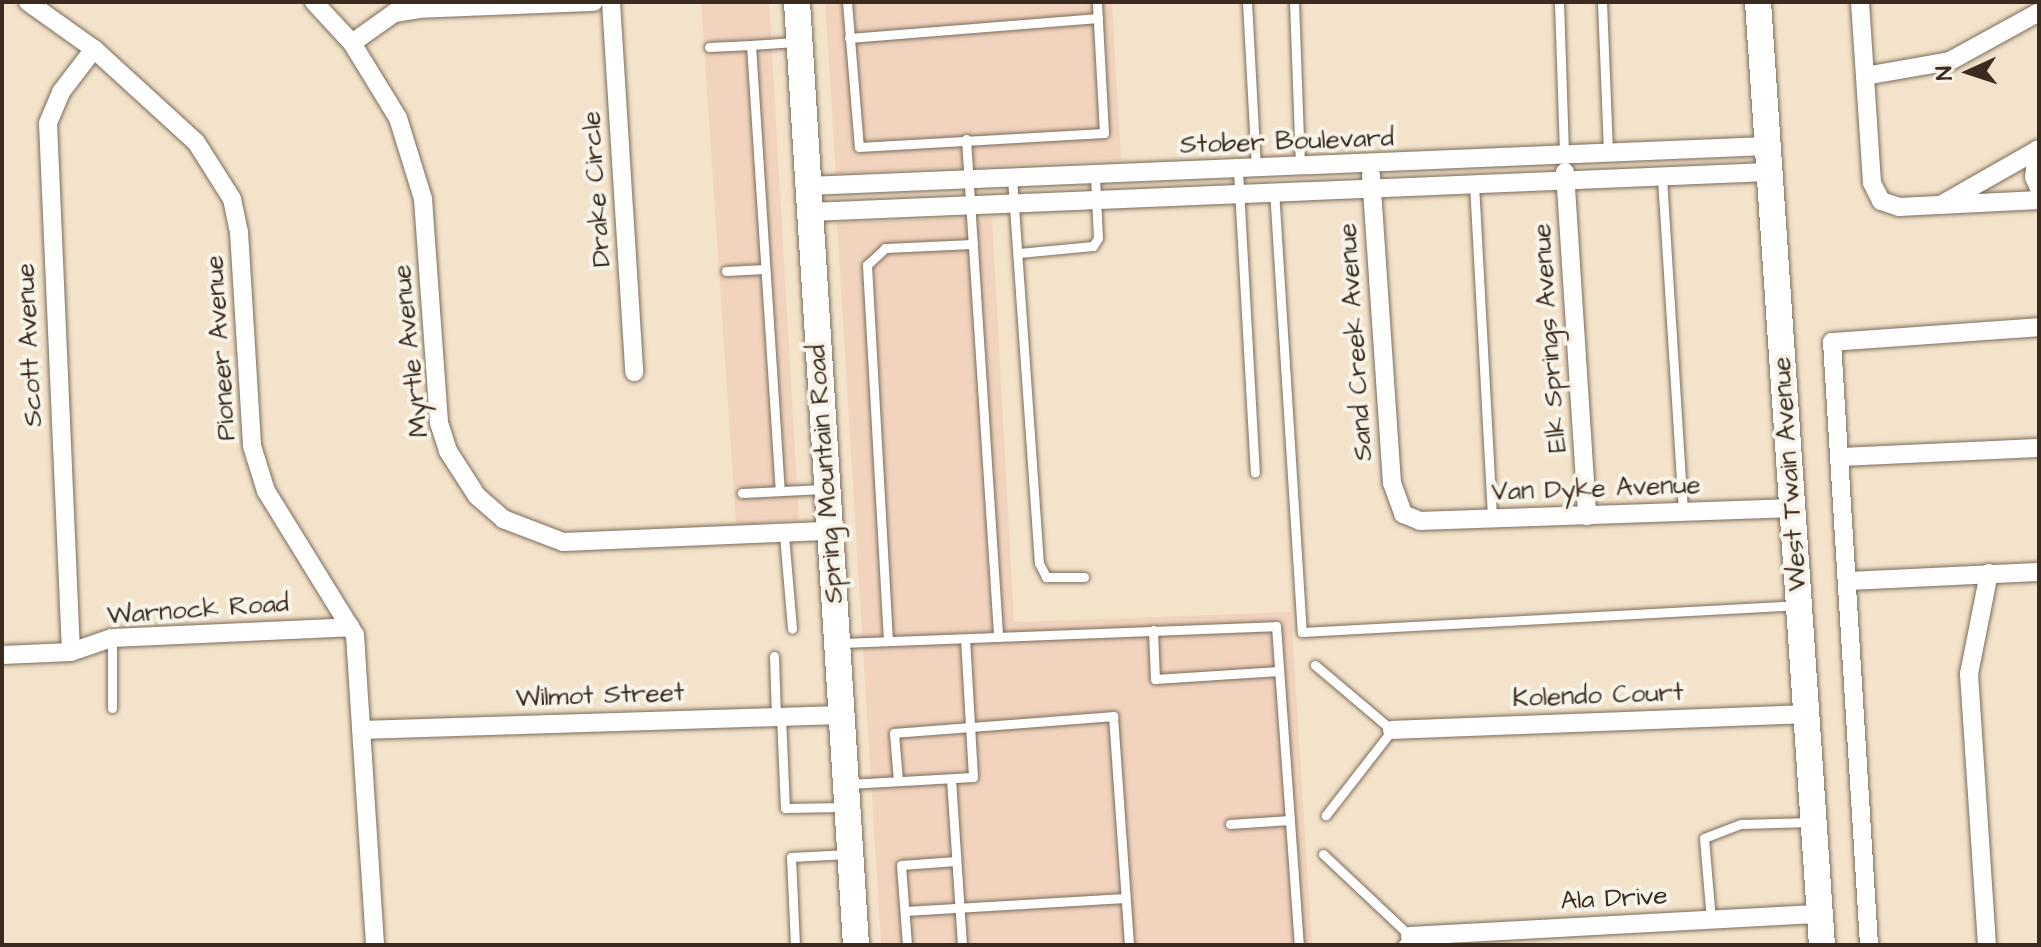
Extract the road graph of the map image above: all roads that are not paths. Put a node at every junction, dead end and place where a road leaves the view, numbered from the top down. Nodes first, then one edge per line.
1 (28, 2) edge
2 (314, 2) edge
3 (594, 2) edge
4 (611, 2) edge
5 (797, 2) edge
6 (847, 2) edge
7 (1097, 2) edge
8 (1247, 2) edge
9 (1294, 2) edge
10 (1559, 2) edge
11 (1602, 2) edge
12 (1758, 2) edge
13 (1860, 2) edge
14 (2039, 12) edge
15 (1098, 18) junction
16 (849, 38) junction
17 (799, 42) junction
18 (352, 43) junction
19 (751, 45) junction
20 (709, 47) dead end
21 (94, 49) junction
22 (1865, 76) junction
23 (966, 139) junction
24 (2038, 149) edge
25 (1608, 156) junction
26 (1564, 157) junction
27 (1768, 159) junction
28 (1370, 164) junction
29 (1300, 167) junction
30 (1247, 170) junction
31 (1095, 176) junction
32 (1012, 178) junction
33 (1662, 178) junction
34 (969, 180) junction
35 (1566, 181) junction
36 (1474, 184) junction
37 (1372, 186) junction
38 (2039, 188) edge
39 (1274, 190) junction
40 (1240, 193) junction
41 (809, 199) junction
42 (1096, 200) junction
43 (2039, 200) edge
44 (1014, 202) junction
45 (971, 204) junction
46 (1941, 205) junction
47 (973, 244) junction
48 (1019, 253) junction
49 (765, 269) junction
50 (726, 271) dead end
51 (2039, 327) edge
52 (634, 372) dead end
53 (2039, 448) edge
54 (1839, 457) junction
55 (1255, 473) dead end
56 (827, 488) junction
57 (780, 491) junction
58 (742, 493) dead end
59 (1793, 508) junction
60 (1683, 512) junction
61 (1403, 514) joint
62 (1587, 516) junction
63 (1492, 519) junction
64 (830, 531) junction
65 (784, 535) junction
66 (2039, 572) edge
67 (1989, 573) junction
68 (1084, 577) dead end
69 (1847, 581) junction
70 (1799, 605) junction
71 (351, 627) junction
72 (792, 629) dead end
73 (1153, 630) junction
74 (998, 637) junction
75 (112, 638) junction
76 (965, 639) junction
77 (888, 641) junction
78 (837, 643) junction
79 (71, 652) junction
80 (2, 655) edge
81 (774, 656) dead end
82 (1315, 665) dead end
83 (1279, 671) junction
84 (112, 708) dead end
85 (1807, 714) junction
86 (841, 715) junction
87 (778, 717) junction
88 (970, 728) junction
89 (361, 730) junction
90 (1392, 730) junction
91 (951, 779) junction
92 (898, 781) junction
93 (846, 795) junction
94 (1326, 815) dead end
95 (1290, 820) junction
96 (1814, 822) junction
97 (1230, 824) dead end
98 (850, 854) junction
99 (1323, 854) dead end
100 (956, 861) junction
101 (1125, 898) junction
102 (959, 907) junction
103 (905, 911) junction
104 (1820, 914) junction
105 (1711, 920) junction
106 (1406, 940) edge
107 (375, 945) edge
108 (795, 945) edge
109 (856, 945) edge
110 (907, 945) edge
111 (962, 945) edge
112 (1129, 945) edge
113 (1299, 945) edge
114 (1822, 945) edge
115 (1869, 945) edge
116 (1987, 945) edge

1 - 21 street, Pioneer Avenue
2 - 18 street, Myrtle Avenue
3 - 18 street
4 - 52 street, Drake Circle
5 - 17 main road, Spring Mountain Road
6 - 16 lane
7 - 15 lane
8 - 30 lane
9 - 29 lane
10 - 26 lane
11 - 25 lane
12 - 27 main road, West Twain Avenue
13 - 22 street
14 - 22 street
15 - 16 lane
15 - 23 lane
16 - 23 lane
17 - 19 lane
17 - 41 main road, Spring Mountain Road
18 - 65 street, Myrtle Avenue
19 - 20 lane
19 - 49 lane
21 - 71 street, Pioneer Avenue
21 - 79 street, Scott Avenue
22 - 46 street
23 - 34 lane
24 - 38 street
24 - 46 street
25 - 26 street, Stober Boulevard
25 - 27 street, Stober Boulevard
26 - 28 street, Stober Boulevard
26 - 35 street, Elk Springs Avenue
27 - 33 street, Stober Boulevard
27 - 59 main road, West Twain Avenue
28 - 29 street, Stober Boulevard
28 - 37 street, Sand Creek Avenue
29 - 30 street, Stober Boulevard
30 - 31 street, Stober Boulevard
30 - 40 lane
31 - 32 street, Stober Boulevard
31 - 42 lane
32 - 34 street, Stober Boulevard
32 - 44 lane
33 - 35 street, Stober Boulevard
33 - 60 lane
34 - 41 street, Stober Boulevard
34 - 45 lane
35 - 36 street, Stober Boulevard
35 - 62 street, Elk Springs Avenue
36 - 37 street, Stober Boulevard
36 - 63 lane
37 - 39 street, Stober Boulevard
37 - 61 street, Sand Creek Avenue
39 - 40 street, Stober Boulevard
39 - 70 lane
40 - 42 street, Stober Boulevard
40 - 55 lane
41 - 45 street, Stober Boulevard
41 - 56 main road, Spring Mountain Road
42 - 44 street, Stober Boulevard
42 - 48 lane
43 - 46 street
44 - 45 street, Stober Boulevard
44 - 48 lane
45 - 47 lane
47 - 74 lane
47 - 77 lane
48 - 68 lane
49 - 50 lane
49 - 57 lane
51 - 54 street
53 - 54 street
54 - 69 street
56 - 57 lane
56 - 64 main road, Spring Mountain Road
57 - 58 lane
59 - 60 street, Van Dyke Avenue
59 - 70 main road, West Twain Avenue
60 - 62 street, Van Dyke Avenue
61 - 63 street, Van Dyke Avenue
62 - 63 street, Van Dyke Avenue
64 - 65 street, Myrtle Avenue
64 - 78 main road, Spring Mountain Road
65 - 72 lane
66 - 67 street
67 - 69 street
67 - 116 street
69 - 115 street
70 - 85 main road, West Twain Avenue
71 - 75 street, Warnock Road
71 - 89 street, Pioneer Avenue
73 - 74 lane
73 - 83 lane
73 - 83 lane
74 - 76 lane
75 - 79 street, Warnock Road
75 - 84 lane
76 - 77 lane
76 - 88 lane
77 - 78 lane
78 - 86 main road, Spring Mountain Road
79 - 80 street, Warnock Road
81 - 87 lane
82 - 90 lane
83 - 95 lane
85 - 90 street, Kolendo Court
85 - 96 main road, West Twain Avenue
86 - 87 street, Wilmot Street
86 - 93 main road, Spring Mountain Road
87 - 89 street, Wilmot Street
87 - 93 lane
88 - 91 lane
88 - 92 lane
88 - 101 lane
89 - 107 street, Pioneer Avenue
90 - 94 lane
91 - 92 lane
91 - 100 lane
92 - 93 lane
93 - 98 main road, Spring Mountain Road
95 - 97 lane
95 - 113 lane
96 - 104 main road, West Twain Avenue
96 - 105 lane
98 - 108 lane
98 - 109 main road, Spring Mountain Road
99 - 106 lane
100 - 102 lane
100 - 103 lane
101 - 102 lane
101 - 112 lane
102 - 103 lane
102 - 111 lane
103 - 110 lane
104 - 105 street, Ala Drive
104 - 114 main road, West Twain Avenue
105 - 106 street, Ala Drive

